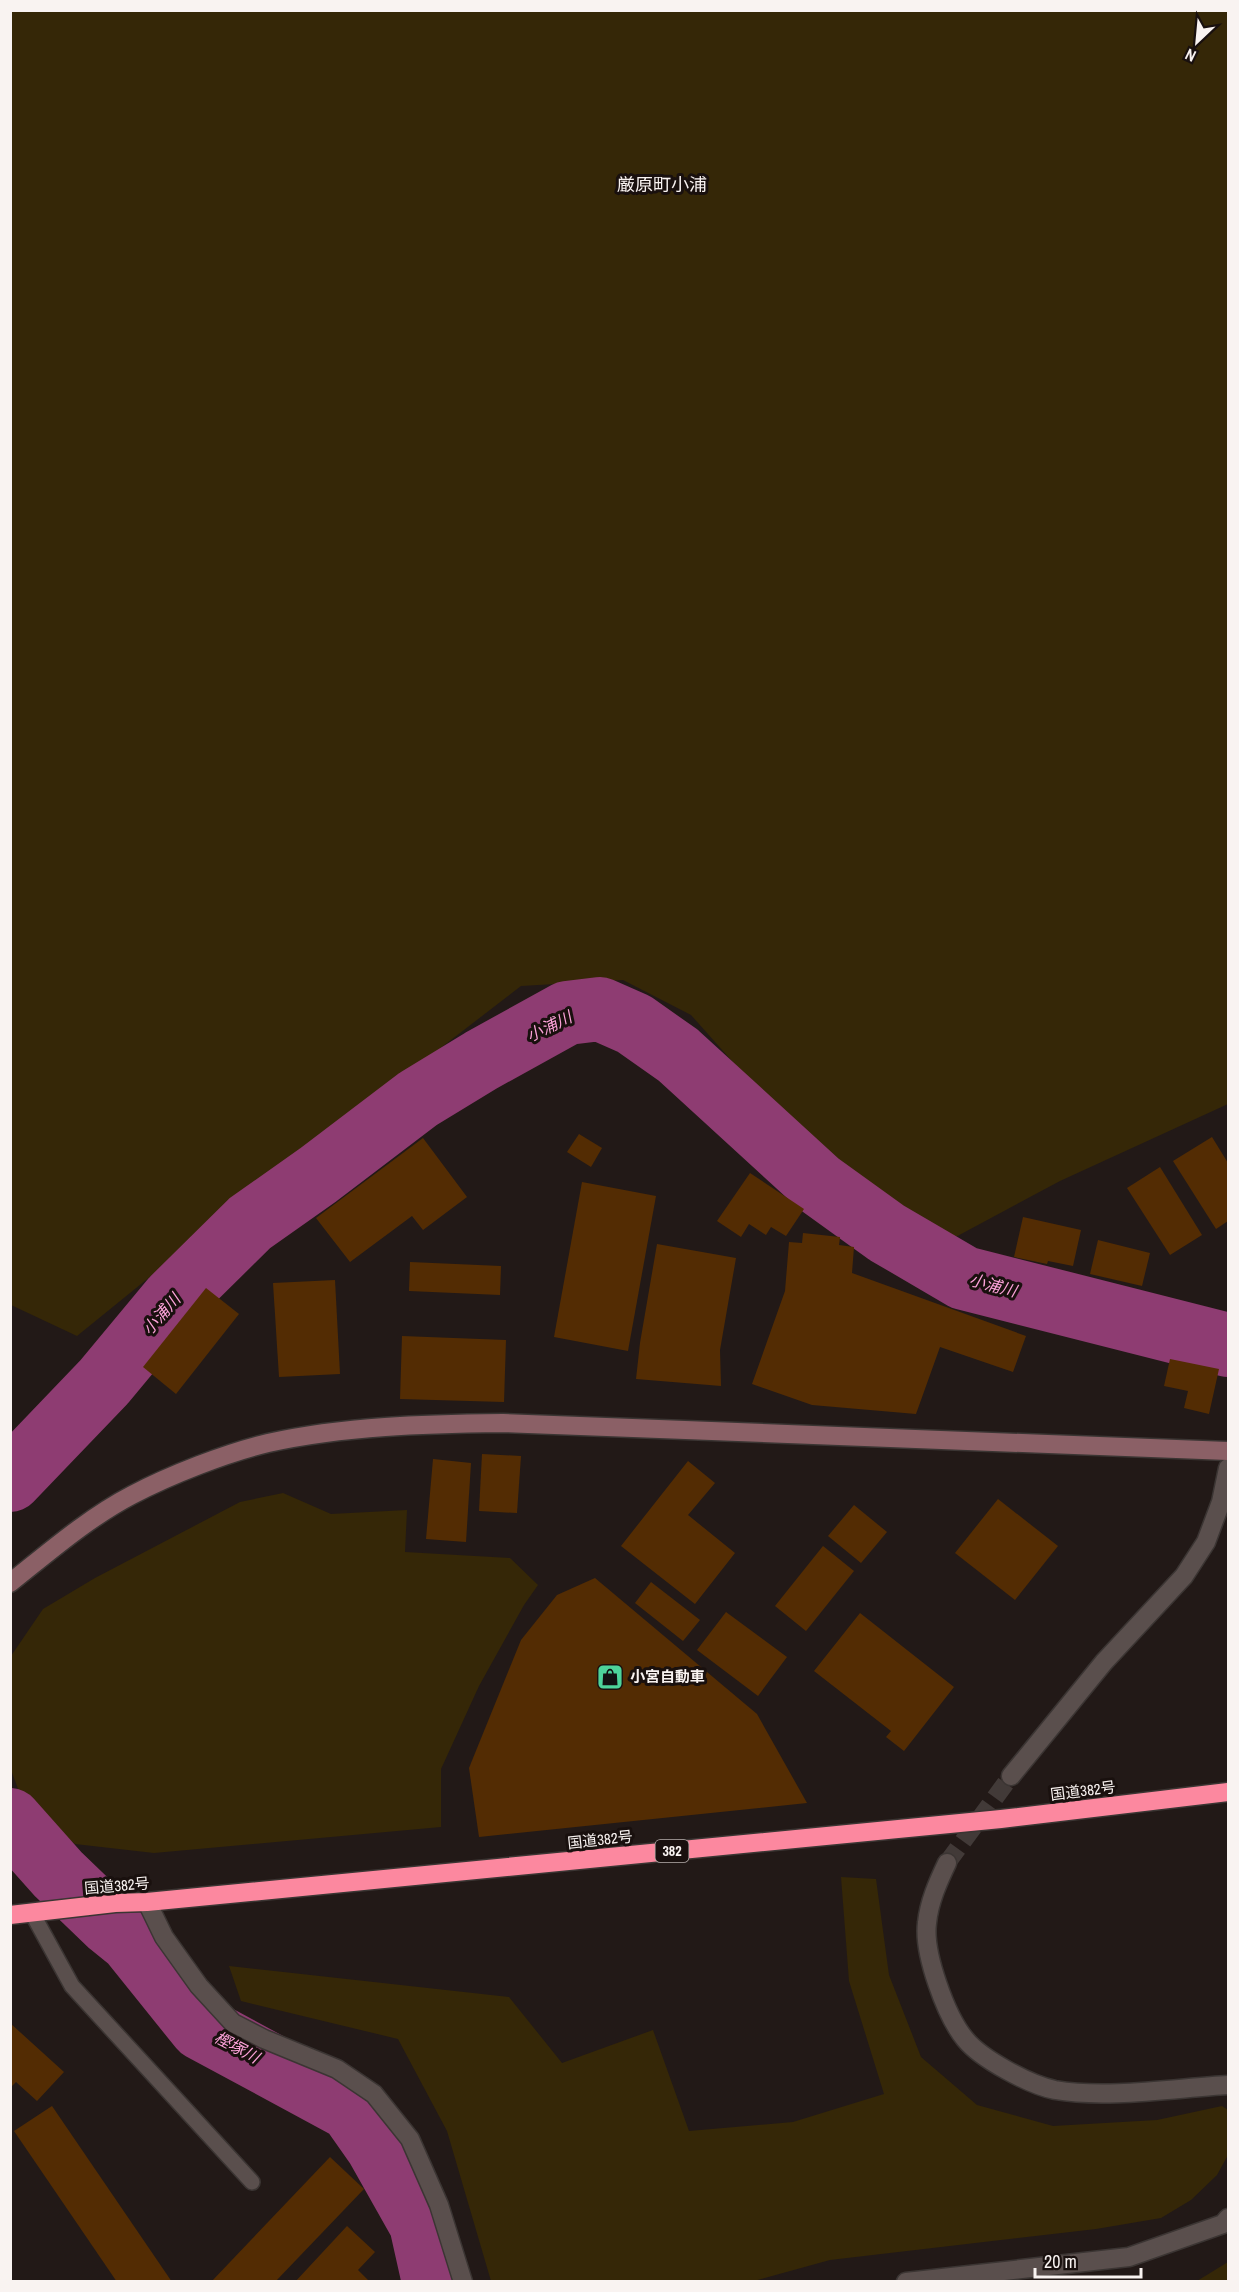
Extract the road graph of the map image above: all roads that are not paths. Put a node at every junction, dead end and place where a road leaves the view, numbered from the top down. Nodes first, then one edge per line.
1 (1228, 1451) edge
2 (1228, 1468) edge
3 (10, 1583) edge
4 (1011, 1776) tunnel mouth
5 (1228, 1791) edge
6 (947, 1863) tunnel mouth
7 (147, 1902) junction
8 (32, 1913) junction
9 (10, 1915) edge
10 (1228, 2085) edge
11 (252, 2182) dead end
12 (1228, 2218) edge
13 (463, 2282) edge
14 (906, 2282) edge

1 - 3 street
2 - 4 street
5 - 7 highway, 国道382号 / 382
6 - 10 street
7 - 8 highway, 国道382号 / 382
7 - 13 street
8 - 9 highway, 国道382号 / 382
8 - 11 lane
12 - 14 street

